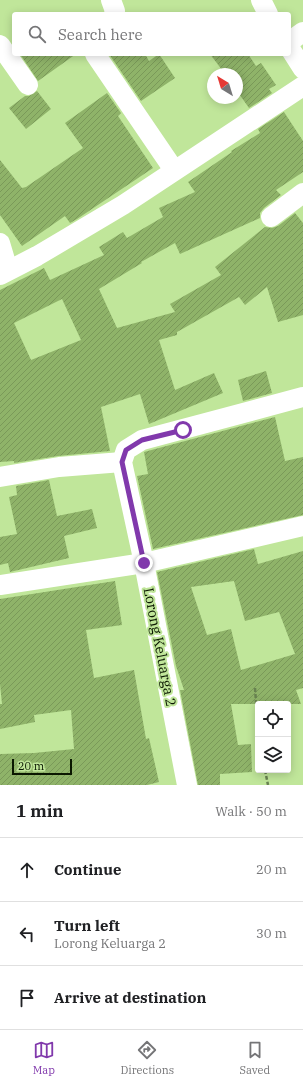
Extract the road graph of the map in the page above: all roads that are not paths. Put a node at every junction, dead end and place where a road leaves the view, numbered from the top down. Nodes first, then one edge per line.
1 (110, 0) edge
2 (261, 0) edge
3 (115, 12) edge
4 (267, 12) edge
5 (303, 32) edge
6 (291, 41) edge
7 (0, 45) edge
8 (291, 49) edge
9 (96, 56) edge
10 (303, 69) edge
11 (28, 85) dead end
12 (303, 86) edge
13 (174, 170) junction
14 (303, 193) edge
15 (271, 217) dead end
16 (0, 243) edge
17 (4, 273) edge
18 (303, 397) edge
19 (122, 462) junction
20 (0, 476) edge
21 (303, 526) edge
22 (144, 563) junction
23 (0, 585) edge
24 (187, 785) edge

1 - 3 street
2 - 4 street
5 - 6 street
7 - 11 street
8 - 10 street
9 - 13 street
12 - 13 street
13 - 17 street
14 - 15 street
16 - 17 street
18 - 19 street
19 - 20 street
19 - 22 street, Lorong Keluarga 2
21 - 22 street
22 - 23 street
22 - 24 street, Lorong Keluarga 2

